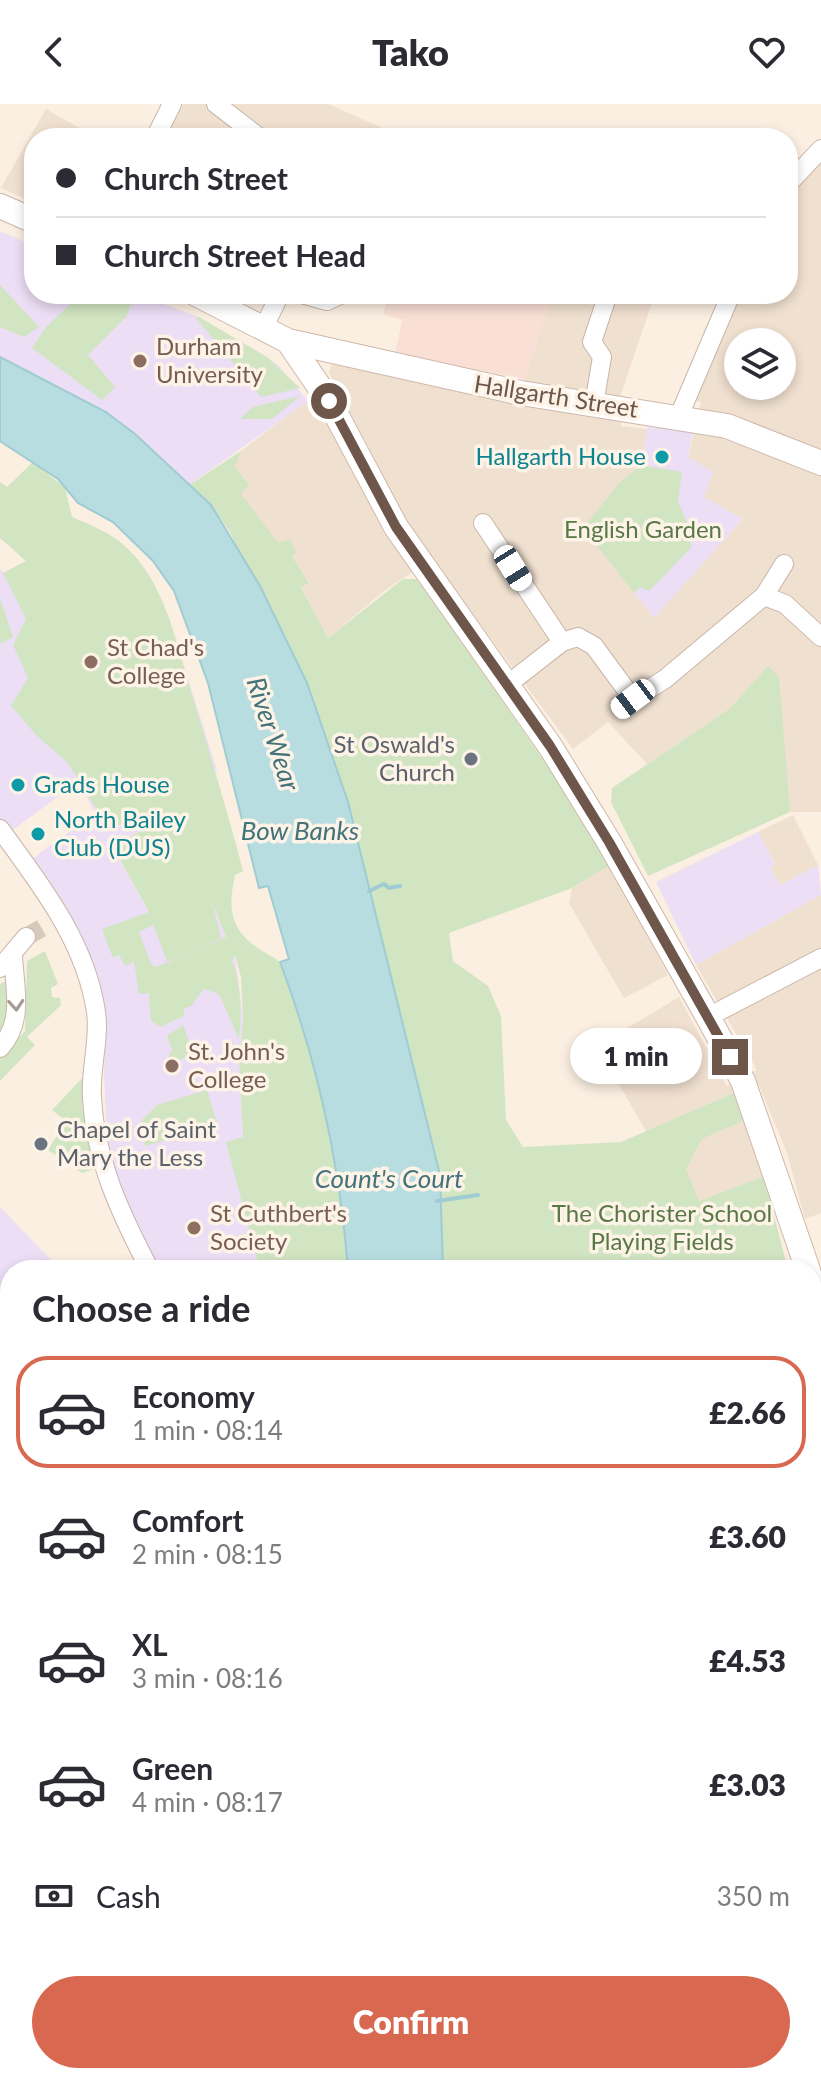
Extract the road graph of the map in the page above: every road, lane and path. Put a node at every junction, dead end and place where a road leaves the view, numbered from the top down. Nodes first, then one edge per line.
1 (172, 104) edge
2 (216, 104) edge
3 (160, 128) edge
4 (247, 128) edge
5 (821, 149) edge
6 (798, 173) edge
7 (0, 206) edge
8 (24, 217) edge
9 (217, 304) edge
10 (275, 304) edge
11 (605, 304) edge
12 (727, 304) edge
13 (264, 327) junction
14 (288, 341) junction
15 (594, 404) junction
16 (679, 416) junction
17 (821, 463) edge
18 (483, 523) dead end
19 (784, 564) dead end
20 (764, 596) junction
21 (821, 637) edge
22 (562, 642) junction
23 (507, 685) junction
24 (0, 829) edge
25 (26, 937) tunnel mouth
26 (821, 958) edge
27 (6, 962) edge
28 (708, 1017) junction
29 (0, 1048) edge
30 (144, 1260) edge
31 (805, 1260) edge

1 - 3 street
2 - 4 street
5 - 6 street
7 - 8 street
9 - 13 street
10 - 13 street
11 - 15 street
12 - 16 street
13 - 14 street
14 - 15 street, Hallgarth Street
14 - 23 street
15 - 16 street, Hallgarth Street
16 - 17 street, Hallgarth Street
18 - 22 street
19 - 20 street
20 - 21 street
20 - 22 street
22 - 23 street
23 - 28 street
24 - 30 street
25 - 27 street
26 - 28 street
27 -> 29 street
28 - 31 street

